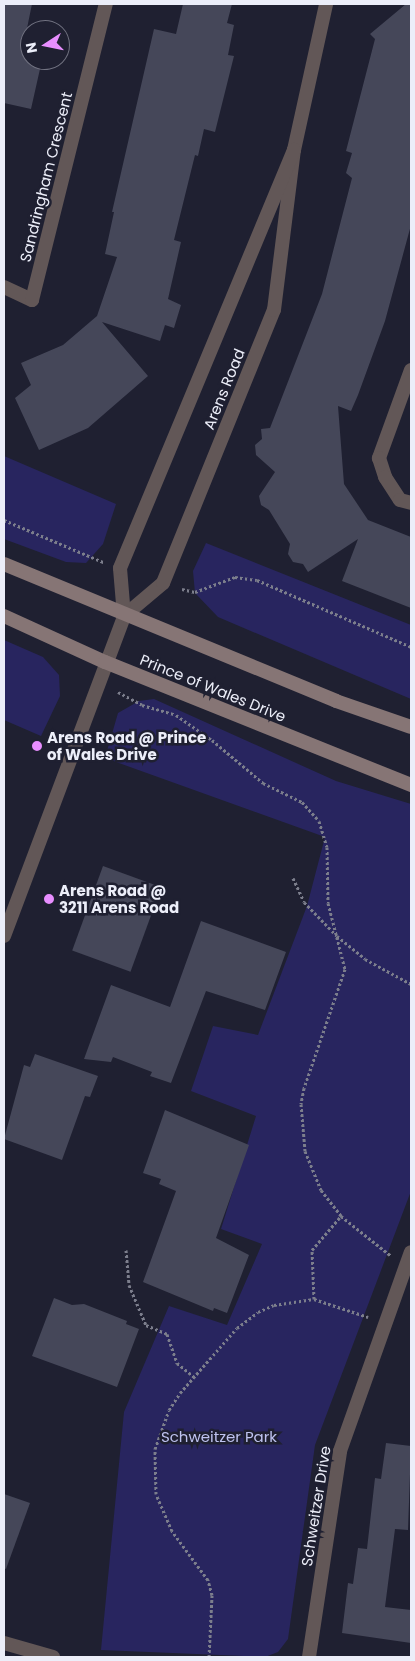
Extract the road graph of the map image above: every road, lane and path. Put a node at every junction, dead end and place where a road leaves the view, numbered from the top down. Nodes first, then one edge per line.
1 (106, 4) edge
2 (326, 4) edge
3 (294, 150) junction
4 (4, 287) edge
5 (411, 370) edge
6 (411, 503) edge
7 (4, 520) edge
8 (4, 564) edge
9 (120, 568) junction
10 (163, 583) junction
11 (4, 616) edge
12 (124, 616) junction
13 (411, 647) edge
14 (105, 662) junction
15 (411, 727) edge
16 (411, 785) edge
17 (294, 878) dead end
18 (4, 936) edge
19 (337, 936) junction
20 (411, 984) edge
21 (340, 1216) junction
22 (126, 1250) dead end
23 (411, 1252) edge
24 (405, 1269) junction
25 (314, 1299) junction
26 (386, 1324) junction
27 (194, 1377) junction
28 (4, 1643) edge
29 (53, 1657) edge
30 (208, 1657) edge
31 (309, 1657) edge

1 - 4 street, Sandringham Crescent
2 - 3 street, Arens Road
3 - 9 street, Arens Road
3 - 10 street, Arens Road
5 - 6 street
7 - 9 path
8 - 12 main road
9 - 12 street, Arens Road
10 - 12 street, Arens Road
10 - 13 path
11 - 14 main road, Prince of Wales Drive
12 - 14 street, Arens Road
12 - 15 main road
14 - 16 main road, Prince of Wales Drive
14 - 18 street, Arens Road
14 - 19 path
17 - 19 path
19 - 20 path
19 - 21 path
21 - 24 path
21 - 25 path
22 - 27 path
23 - 24 street, Schweitzer Drive
24 - 26 street, Schweitzer Drive
25 - 26 path
25 - 27 path
26 - 31 street, Schweitzer Drive
27 - 30 path
28 - 29 street

